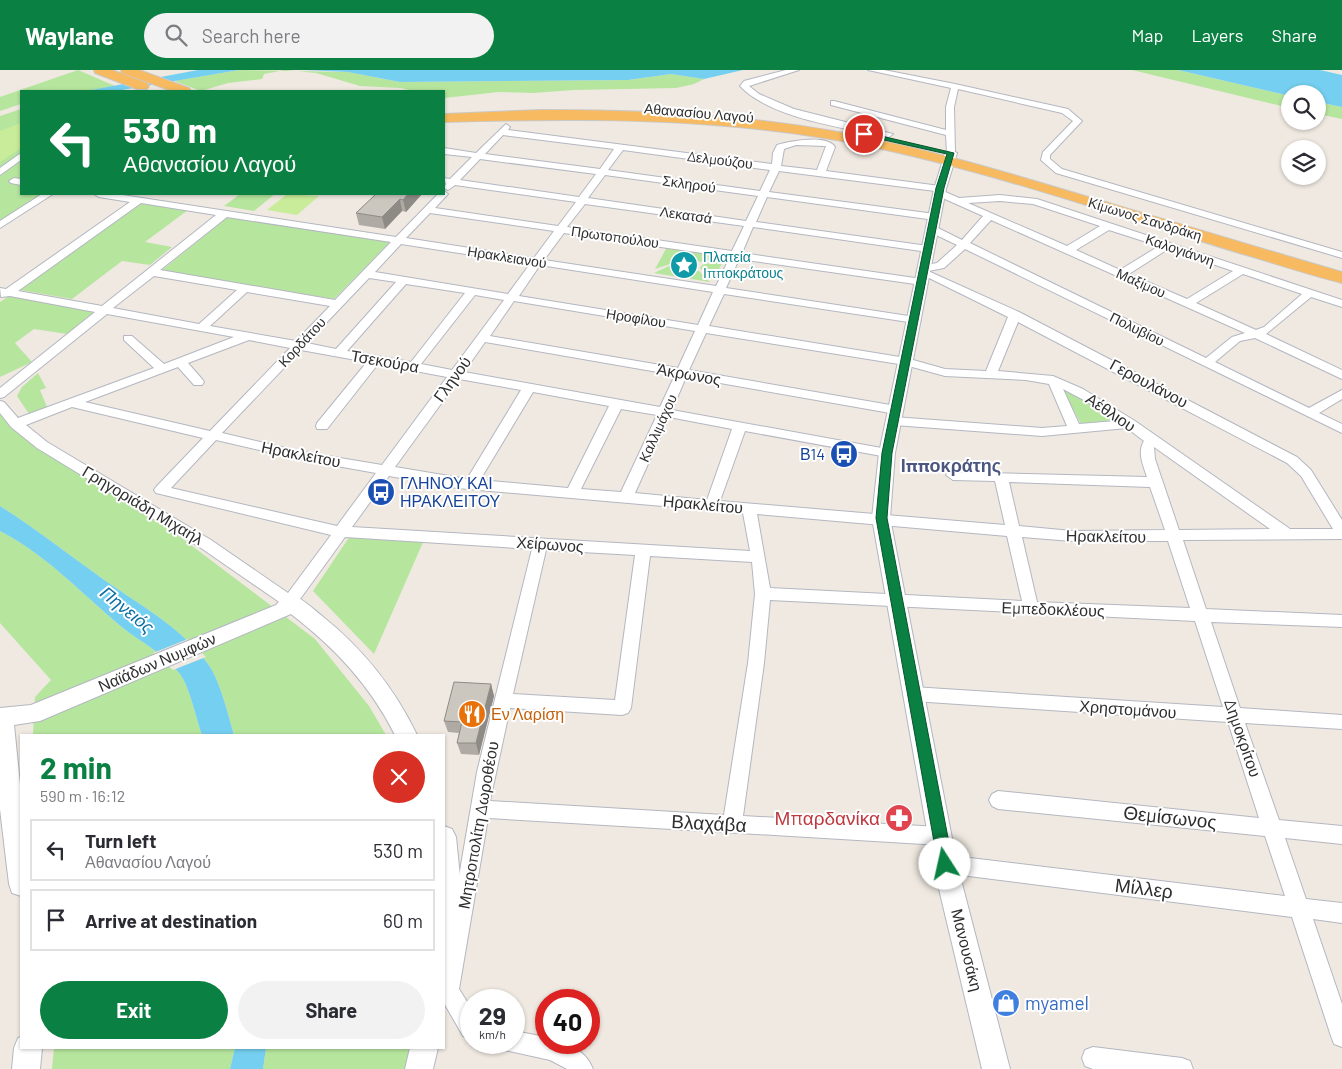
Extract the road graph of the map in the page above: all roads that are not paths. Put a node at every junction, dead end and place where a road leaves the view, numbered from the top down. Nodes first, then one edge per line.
1 (100, 70) edge
2 (127, 70) edge
3 (795, 70) edge
4 (872, 70) edge
5 (955, 86) junction
6 (151, 90) edge
7 (181, 90) edge
8 (834, 103) dead end
9 (445, 112) edge
10 (445, 118) edge
11 (503, 130) joint
12 (949, 133) junction
13 (889, 134) dead end
14 (620, 148) junction
15 (445, 151) edge
16 (478, 156) junction
17 (20, 157) edge
18 (775, 168) junction
19 (0, 172) edge
20 (602, 172) junction
21 (821, 173) junction
22 (944, 174) junction
23 (448, 182) edge
24 (763, 194) junction
25 (46, 195) edge
26 (105, 195) edge
27 (154, 195) edge
28 (441, 195) edge
29 (142, 200) junction
30 (582, 200) junction
31 (958, 200) junction
32 (428, 210) junction
33 (225, 213) junction
34 (990, 215) junction
35 (933, 223) junction
36 (750, 224) junction
37 (0, 225) edge
38 (1110, 225) junction
39 (560, 229) junction
40 (398, 240) junction
41 (965, 245) junction
42 (1166, 246) junction
43 (928, 249) junction
44 (1068, 250) junction
45 (1342, 254) edge
46 (736, 255) junction
47 (537, 262) junction
48 (1342, 269) edge
49 (1241, 271) junction
50 (152, 272) junction
51 (366, 274) junction
52 (923, 274) junction
53 (1121, 274) junction
54 (1342, 278) edge
55 (404, 280) junction
56 (245, 288) junction
57 (720, 290) junction
58 (472, 291) junction
59 (1310, 293) junction
60 (3, 294) edge
61 (511, 298) junction
62 (338, 304) junction
63 (1187, 304) junction
64 (1342, 304) edge
65 (104, 310) junction
66 (1015, 314) junction
67 (915, 320) junction
68 (201, 328) junction
69 (702, 329) junction
70 (1256, 334) junction
71 (247, 336) junction
72 (128, 338) dead end
73 (482, 338) junction
74 (298, 346) junction
75 (339, 353) junction
76 (375, 360) junction
77 (180, 362) junction
78 (906, 362) junction
79 (1207, 363) junction
80 (412, 367) junction
81 (162, 369) junction
82 (682, 372) junction
83 (991, 373) junction
84 (455, 374) junction
85 (1342, 375) edge
86 (1053, 380) junction
87 (198, 382) dead end
88 (529, 388) junction
89 (0, 394) edge
90 (1342, 394) edge
91 (71, 403) junction
92 (617, 404) junction
93 (0, 406) edge
94 (664, 413) junction
95 (1309, 413) junction
96 (895, 415) junction
97 (16, 424) junction
98 (1130, 424) junction
99 (322, 426) dead end
100 (740, 426) junction
101 (1342, 429) edge
102 (1075, 430) junction
103 (214, 435) junction
104 (1151, 441) junction
105 (887, 453) junction
106 (386, 470) junction
107 (953, 475) dead end
108 (1001, 478) junction
109 (1156, 482) junction
110 (471, 484) junction
111 (161, 490) joint
112 (572, 493) junction
113 (626, 497) junction
114 (712, 504) junction
115 (749, 508) junction
116 (881, 518) junction
117 (341, 532) junction
118 (1014, 533) junction
119 (1342, 533) edge
120 (1288, 534) junction
121 (1175, 537) junction
122 (540, 544) junction
123 (643, 550) junction
124 (759, 557) junction
125 (763, 594) junction
126 (896, 602) junction
127 (286, 606) junction
128 (1031, 608) junction
129 (1200, 615) junction
130 (1342, 621) edge
131 (913, 694) junction
132 (502, 700) junction
133 (1235, 716) junction
134 (2, 717) edge
135 (1342, 722) edge
136 (405, 734) edge
137 (998, 800) dead end
138 (479, 809) junction
139 (732, 824) junction
140 (1273, 827) junction
141 (1342, 835) edge
142 (940, 836) junction
143 (445, 843) edge
144 (945, 864) junction
145 (20, 876) edge
146 (1300, 907) junction
147 (1342, 913) edge
148 (445, 945) edge
149 (446, 988) edge
150 (460, 1010) edge
151 (1342, 1036) edge
152 (525, 1045) edge
153 (28, 1049) edge
154 (424, 1049) edge
155 (1093, 1058) dead end
156 (26, 1069) edge
157 (419, 1069) edge
158 (582, 1069) edge
159 (996, 1069) edge
160 (1182, 1069) edge

1 - 6 highway
2 - 7 highway
3 - 13 street
4 - 5 street
5 - 12 street
5 - 45 street
8 - 12 street
9 - 22 highway, Αθανασίου Λαγού
10 - 22 highway, Αθανασίου Λαγού
11 - 14 street, Δελμούζου
11 - 16 street, Κορδάτου
12 - 22 street
14 - 18 street, Δελμούζου
14 - 20 street, Γληνού
15 - 16 street, Σκληρού
16 - 20 street, Σκληρού
16 - 23 street, Κορδάτου
17 - 19 street
18 - 21 street, Δελμούζου
18 - 21 street, Καλλιμάχου
18 - 24 street, Καλλιμάχου
20 - 24 street, Σκληρού
20 - 30 street, Γληνού
21 - 22 street, Δελμούζου
22 - 31 street, Μαξίμου
22 - 35 street, Μανουσάκη
22 - 48 highway, Κίμωνος Σανδράκη
22 - 54 highway, Κίμωνος Σανδράκη
23 - 30 street, Λεκατσά
24 - 35 street, Σκληρού
24 - 36 street, Καλλιμάχου
25 - 37 street
26 - 29 street, Ηρακλειανού
27 - 29 street
28 - 32 street, Κορδάτου
29 - 33 street, Ηρακλειανού
29 - 60 street
30 - 36 street, Λεκατσά
30 - 39 street, Γληνού
31 - 34 street, Μαξίμου
31 - 38 street, Καλογιάννη
32 - 39 street, Πρωτοπούλου
32 - 40 street, Κορδάτου
33 - 40 street, Ηρακλειανού
33 - 50 street
34 - 41 street
34 - 44 street, Μαξίμου
35 - 41 street, Πολυβίου
35 - 43 street, Μανουσάκη
36 - 43 street, Λεκατσά
36 - 46 street, Καλλιμάχου
38 - 42 street, Καλογιάννη
38 - 44 street
39 - 46 street, Πρωτοπούλου
39 - 47 street, Γληνού
40 - 47 street, Ηρακλειανού
40 - 51 street, Κορδάτου
41 - 52 street
41 - 79 street, Πολυβίου
42 - 49 street, Καλογιάννη
42 - 53 street
43 - 52 street, Μανουσάκη
44 - 53 street, Μαξίμου
46 - 52 street, Πρωτοπούλου
46 - 57 street, Καλλιμάχου
47 - 57 street, Ηρακλειανού
47 - 61 street, Γληνού
49 - 59 street, Καλογιάννη
49 - 63 street
50 - 56 street
50 - 65 street
51 - 55 street, Ηροφίλου
51 - 62 street, Κορδάτου
52 - 66 street, Γερουλάνου
52 - 67 street, Μανουσάκη
53 - 63 street, Μαξίμου
55 - 58 street, Ηροφίλου
55 - 75 street
56 - 62 street
56 - 68 street
57 - 67 street, Ηρακλειανού
57 - 69 street, Καλλιμάχου
58 - 61 street, Ηροφίλου
58 - 80 street
59 - 64 street, Καλογιάννη
59 - 70 street
60 - 65 street, Τσεκούρα
61 - 69 street, Ηροφίλου
61 - 73 street, Γληνού
62 - 74 street, Κορδάτου
63 - 70 street, Μαξίμου
65 - 68 street, Τσεκούρα
65 - 89 street
66 - 83 street
66 - 119 street, Γερουλάνου
67 - 78 street, Μανουσάκη
68 - 71 street, Τσεκούρα
69 - 78 street, Ηροφίλου
69 - 82 street, Καλλιμάχου
70 - 79 street
70 - 85 street, Μαξίμου
71 - 74 street, Τσεκούρα
71 - 77 street
72 - 81 street
73 - 82 street, Άκρωνος
73 - 84 street, Γληνού
74 - 75 street, Τσεκούρα
74 - 103 street, Κορδάτου
75 - 76 street, Τσεκούρα
76 - 80 street, Τσεκούρα
76 - 99 street
77 - 81 street
77 - 87 street
78 - 83 street, Αέθλιου
78 - 96 street, Μανουσάκη
79 - 95 street, Πολυβίου
80 - 84 street, Τσεκούρα
81 - 91 street
82 - 94 street, Καλλιμάχου
82 - 96 street, Άκρωνος
83 - 86 street, Αέθλιου
84 - 88 street, Τσεκούρα
84 - 106 street, Γληνού
86 - 98 street, Αέθλιου
86 - 102 street
88 - 92 street, Τσεκούρα
88 - 110 street
90 - 95 street
91 - 97 street
91 - 103 street, Ηρακλείτου
92 - 94 street, Τσεκούρα
92 - 112 street
93 - 97 street, Γρηγοριάδη Μιχαήλ
94 - 100 street, Τσεκούρα
94 - 113 street, Καλλιμάχου
95 - 101 street, Πολυβίου
96 - 102 street, Άκρωνος
96 - 105 street, Μανουσάκη
97 - 127 street, Γρηγοριάδη Μιχαήλ
98 - 102 street, Άκρωνος
98 - 104 street, Αέθλιου
100 - 105 street, Τσεκούρα
100 - 114 street
103 - 106 street, Ηρακλείτου
103 - 111 street, Κορδάτου
104 - 109 street, Δημοκρίτου
104 - 120 street, Αέθλιου
105 - 116 street, Μανουσάκη
106 - 110 street, Ηρακλείτου
106 - 117 street, Γληνού
107 - 108 street
108 - 109 street
108 - 118 street
109 - 121 street, Δημοκρίτου
110 - 112 street, Ηρακλείτου
111 - 117 street, Χείρωνος
112 - 113 street, Ηρακλείτου
113 - 114 street, Ηρακλείτου
114 - 115 street, Ηρακλείτου
115 - 116 street, Ηρακλείτου
115 - 124 street
116 - 118 street, Ηρακλείτου
116 - 126 street, Μανουσάκη
117 - 122 street, Χείρωνος
117 - 127 street, Γληνού
118 - 121 street, Ηρακλείτου
118 - 128 street
119 - 120 street, Ηρακλείτου
120 - 121 street, Ηρακλείτου
121 - 129 street, Δημοκρίτου
122 - 123 street, Χείρωνος
122 - 132 street, Μητροπολίτη Δωροθέου
123 - 124 street, Χείρωνος
123 - 132 street
124 - 125 street
125 - 126 street, Εμπεδοκλέους
125 - 139 street
126 - 128 street, Εμπεδοκλέους
126 - 131 street, Μανουσάκη
127 - 134 street, Ναϊάδων Νυμφών
127 - 136 street
128 - 129 street, Εμπεδοκλέους
129 - 130 street, Εμπεδοκλέους
129 - 133 street, Δημοκρίτου
131 - 133 street, Χρηστομάνου
131 - 142 street, Μανουσάκη
132 - 138 street, Μητροπολίτη Δωροθέου
133 - 135 street, Χρηστομάνου
133 - 140 street, Δημοκρίτου
134 - 145 street
137 - 140 street, Θεμίσωνος
138 - 139 street, Βλαχάβα
138 - 149 street, Μητροπολίτη Δωροθέου
139 - 142 street, Βλαχάβα
140 - 141 street, Θεμίσωνος
140 - 146 street, Δημοκρίτου
142 - 144 street, Μανουσάκη
143 - 148 street, Μητροπολίτη Δωροθέου
144 - 146 street, Μίλλερ
144 - 159 street, Μανουσάκη
146 - 147 street, Μίλλερ
146 - 151 street, Δημοκρίτου
149 - 150 street
152 - 158 street
153 - 156 street
154 - 157 street
155 - 160 street

